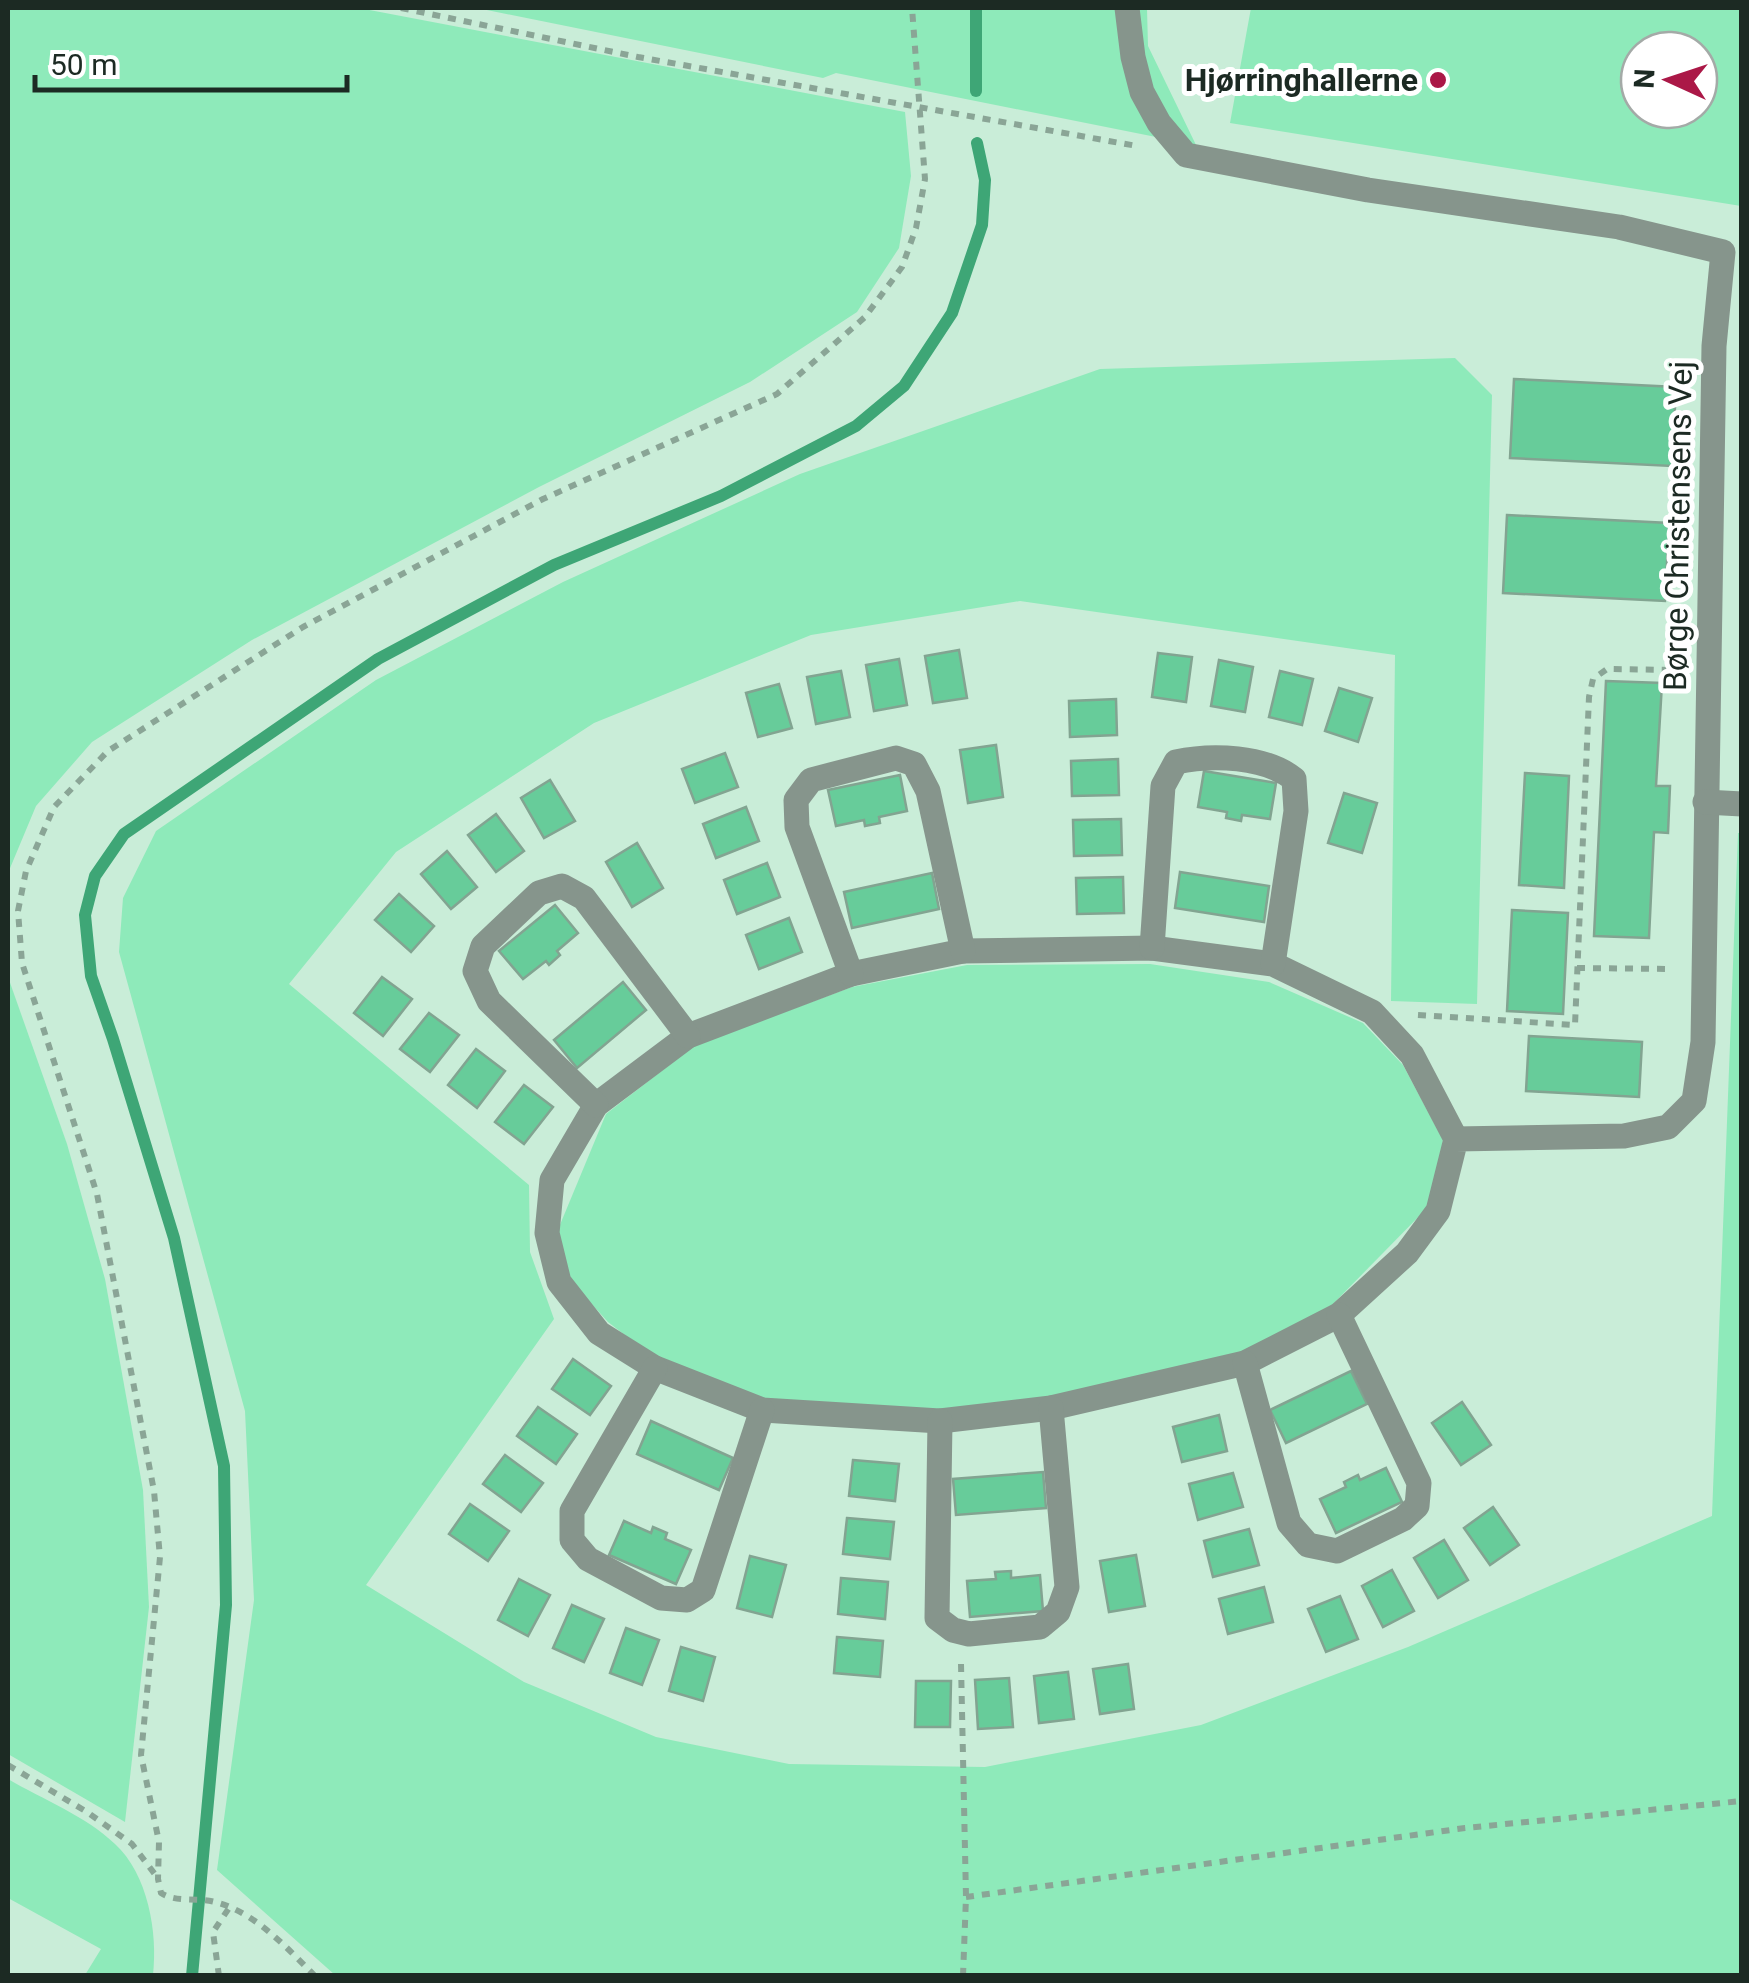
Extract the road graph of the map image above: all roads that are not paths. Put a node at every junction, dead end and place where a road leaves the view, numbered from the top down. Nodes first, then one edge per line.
1 (1127, 8) edge
2 (1705, 802) junction
3 (1742, 804) edge
4 (1152, 948) junction
5 (963, 951) junction
6 (1272, 964) junction
7 (851, 974) junction
8 (688, 1036) junction
9 (596, 1104) junction
10 (1456, 1140) junction
11 (1339, 1315) junction
12 (1245, 1363) junction
13 (655, 1368) junction
14 (1051, 1408) junction
15 (762, 1410) junction
16 (940, 1422) junction

1 - 2 street, Børge Christensens Vej
2 - 3 street
2 - 10 street, Børge Christensens Vej
4 - 5 street
4 - 6 street
4 - 6 street
5 - 7 street
5 - 7 street
6 - 10 street
7 - 8 street
8 - 9 street
8 - 9 street
9 - 13 street
10 - 11 street
11 - 12 street
11 - 12 street
12 - 14 street
13 - 15 street
13 - 15 street
14 - 16 street
14 - 16 street
15 - 16 street

